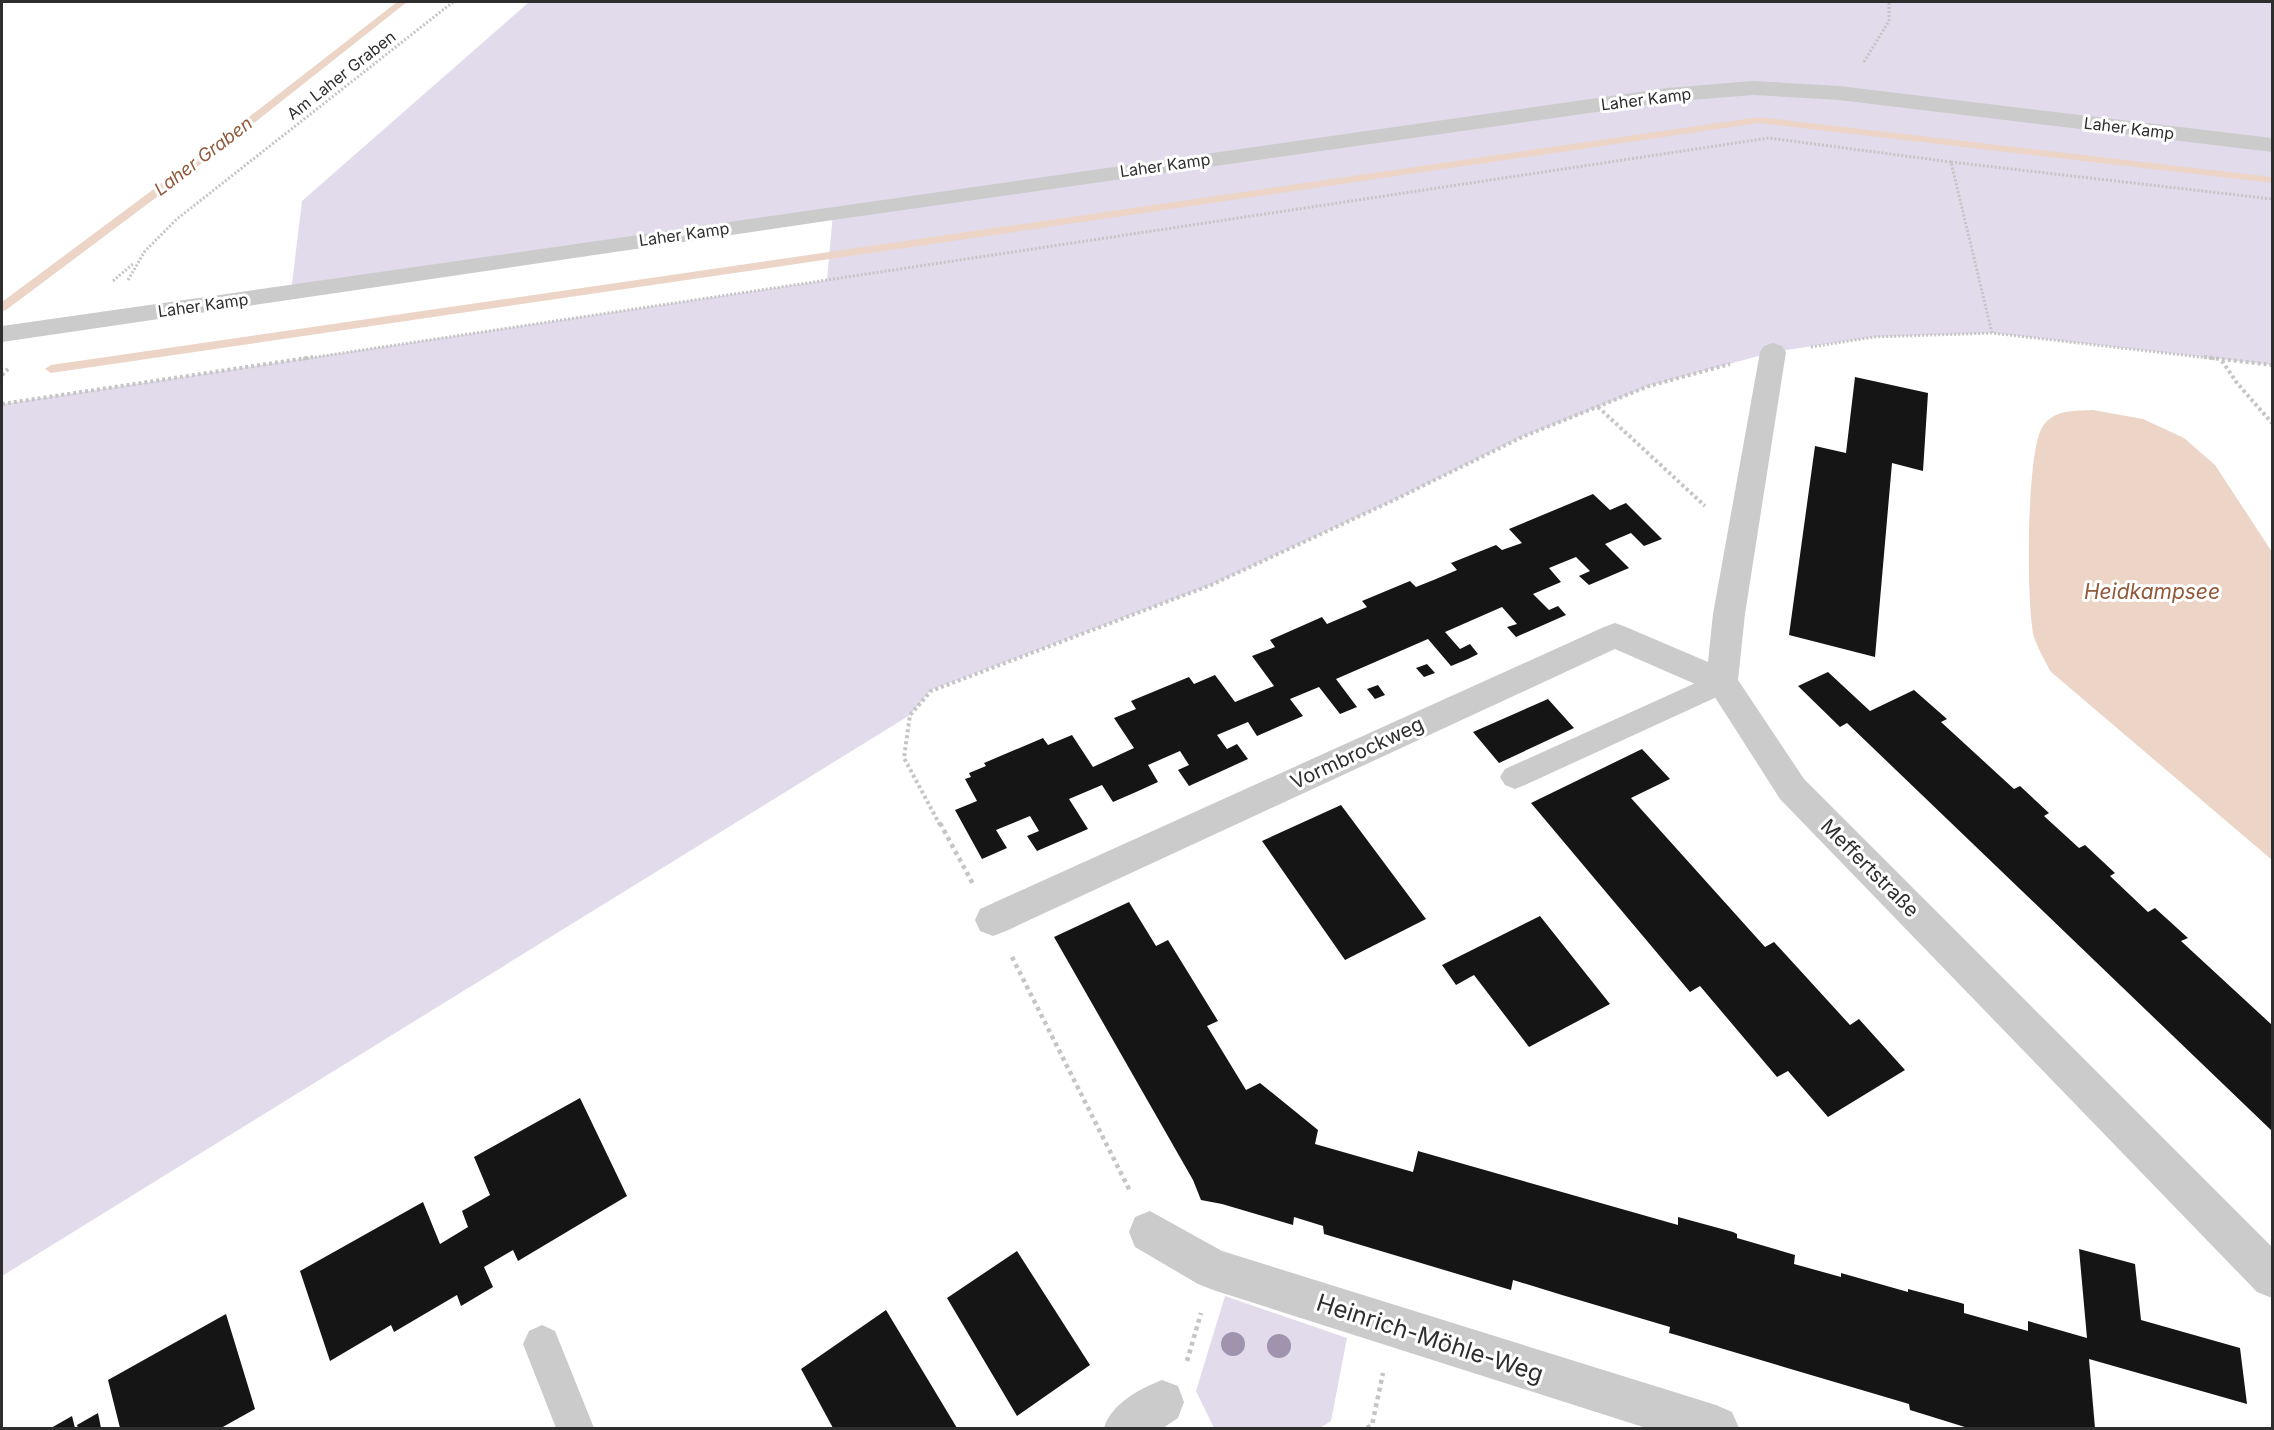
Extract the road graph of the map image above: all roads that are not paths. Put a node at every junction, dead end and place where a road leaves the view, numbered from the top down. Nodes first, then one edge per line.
1 (2272, 145) edge
2 (7, 333) edge
3 (1773, 352) road end
4 (1722, 682) junction
5 (1515, 777) dead end
6 (993, 920) road end
7 (1150, 1232) road end
8 (2272, 1277) edge
9 (542, 1344) dead end
10 (1162, 1402) road end
11 (576, 1428) edge
12 (1126, 1428) edge
13 (1716, 1428) edge

1 - 2 street, Laher Kamp
3 - 4 street
4 - 5 lane
4 - 6 street, Vormbrockweg
4 - 8 street, Meffertstraße
7 - 13 street, Heinrich-Möhle-Weg
9 - 11 lane
10 - 12 street

